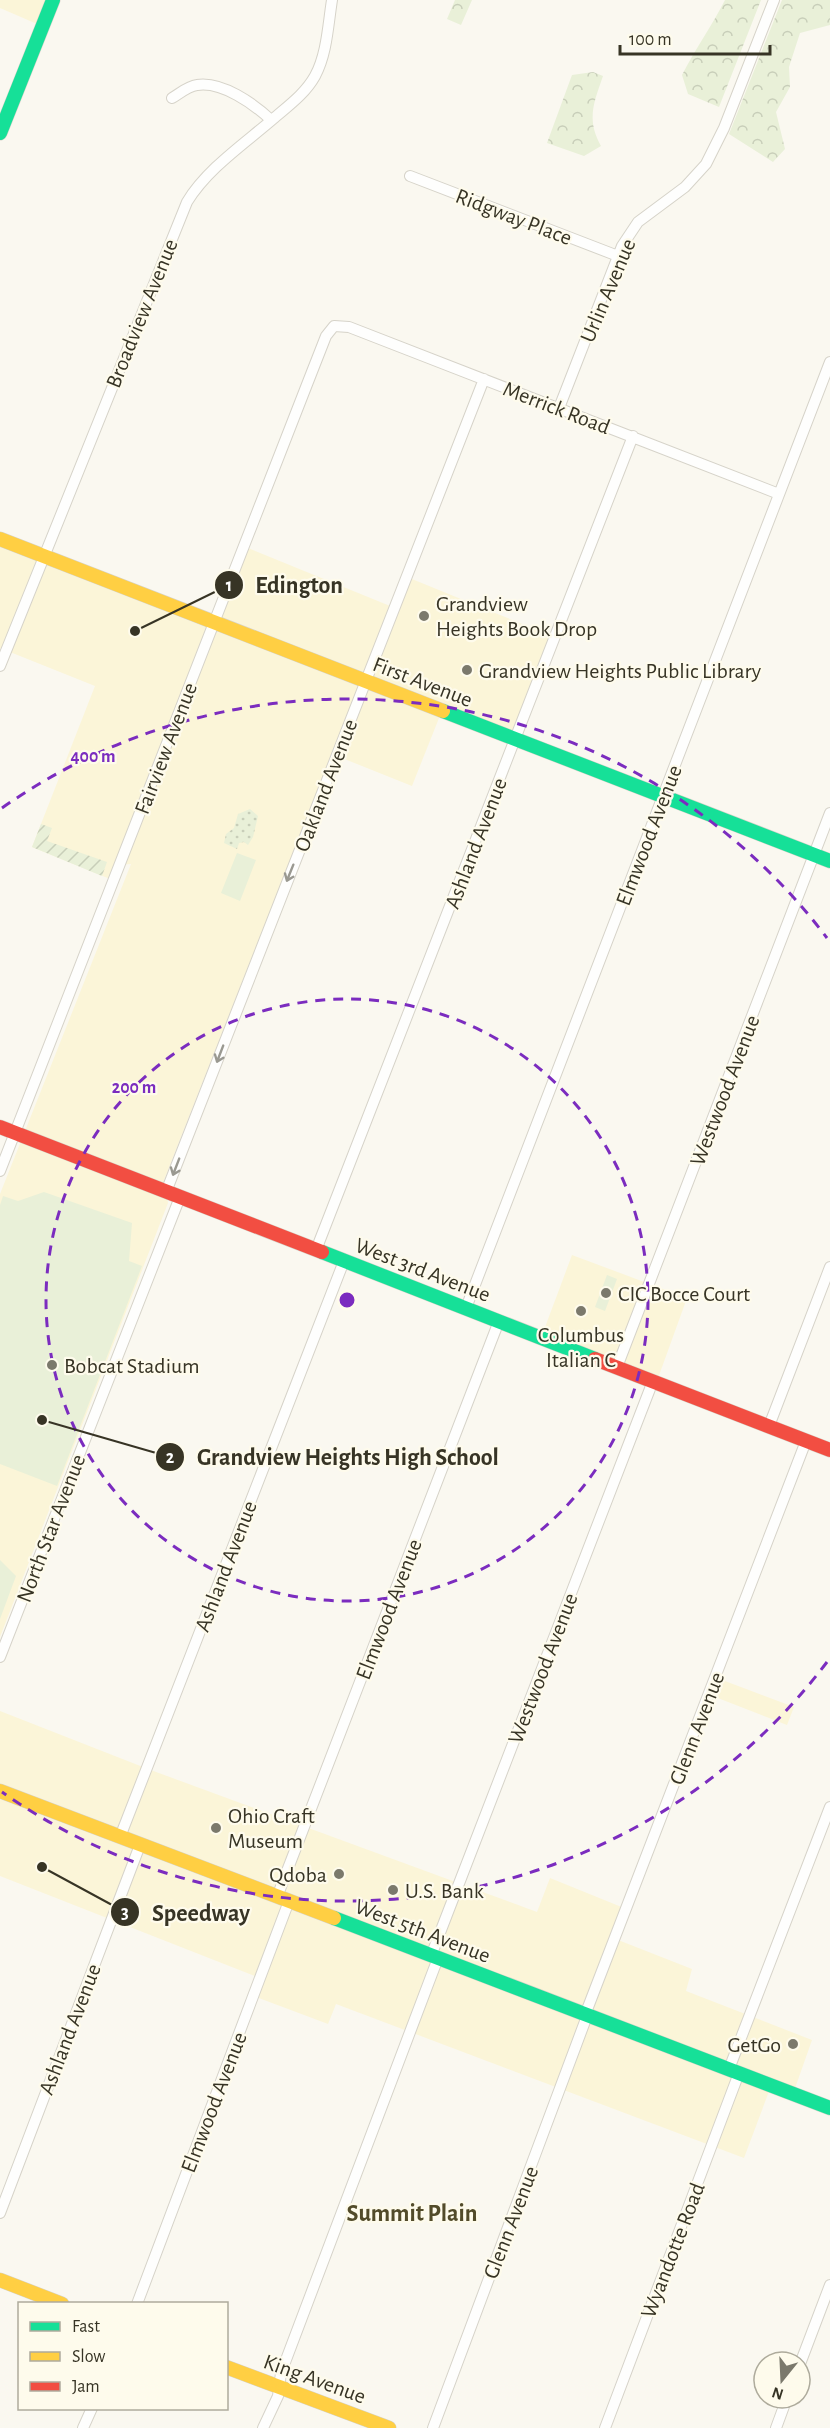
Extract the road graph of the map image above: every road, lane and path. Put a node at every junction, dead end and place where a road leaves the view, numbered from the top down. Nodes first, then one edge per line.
1 (53, 0) edge
2 (332, 0) edge
3 (774, 0) edge
4 (172, 98) dead end
5 (272, 120) junction
6 (0, 133) edge
7 (410, 176) dead end
8 (618, 256) junction
9 (334, 326) joint
10 (830, 362) edge
11 (484, 379) junction
12 (559, 408) junction
13 (633, 436) junction
14 (779, 494) junction
15 (0, 539) edge
16 (44, 556) junction
17 (214, 623) junction
18 (0, 666) edge
19 (366, 681) junction
20 (516, 739) junction
21 (663, 797) junction
22 (830, 813) edge
23 (814, 855) junction
24 (830, 861) edge
25 (0, 1127) edge
26 (15, 1133) junction
27 (0, 1172) edge
28 (173, 1195) junction
29 (316, 1250) junction
30 (344, 1261) junction
31 (830, 1267) edge
32 (466, 1308) junction
33 (500, 1321) junction
34 (617, 1367) junction
35 (653, 1381) junction
36 (769, 1426) junction
37 (806, 1441) junction
38 (830, 1450) edge
39 (0, 1657) edge
40 (0, 1791) edge
41 (830, 1807) edge
42 (120, 1837) junction
43 (140, 1845) junction
44 (283, 1899) junction
45 (435, 1957) junction
46 (586, 2016) junction
47 (734, 2071) junction
48 (830, 2108) edge
49 (0, 2213) edge
50 (0, 2280) edge
51 (830, 2285) edge
52 (57, 2302) edge
53 (138, 2302) edge
54 (805, 2350) edge
55 (228, 2368) edge
56 (279, 2386) junction
57 (92, 2410) edge
58 (783, 2410) edge
59 (83, 2428) edge
60 (262, 2428) edge
61 (389, 2428) edge
62 (433, 2428) edge
63 (605, 2428) edge
64 (776, 2428) edge

1 - 6 street
2 - 5 street, Broadview Avenue
3 - 8 street, Urlin Avenue
4 - 5 street
5 - 16 street, Broadview Avenue
7 - 8 street, Ridgway Place
8 - 12 street, Urlin Avenue
9 - 11 street, Merrick Road
9 - 17 street, Fairview Avenue
10 - 14 street, Elmwood Avenue
11 - 12 street, Merrick Road
11 - 19 street, Oakland Avenue
12 - 13 street, Merrick Road
13 - 14 street, Merrick Road
13 - 20 street, Ashland Avenue
14 - 21 street, Elmwood Avenue
15 - 16 street, First Avenue
16 - 17 street, First Avenue
16 - 18 street, Broadview Avenue
17 - 19 street, First Avenue
17 - 26 street, Fairview Avenue
19 - 20 street, First Avenue
19 -> 28 street, Oakland Avenue
20 - 21 street, First Avenue
20 - 29 street, Ashland Avenue
21 - 23 street, First Avenue
21 - 32 street, Elmwood Avenue
22 - 23 street, Westwood Avenue
23 - 24 street, First Avenue
23 - 34 street, Westwood Avenue
25 - 26 street, West 3rd Avenue
26 - 27 street, Fairview Avenue
26 - 28 street, West 3rd Avenue
28 - 29 street, West 3rd Avenue
28 - 39 street, North Star Avenue
29 - 30 street, West 3rd Avenue
30 - 32 street, West 3rd Avenue
30 - 42 street, Ashland Avenue
31 - 36 street
32 - 33 street, West 3rd Avenue
33 - 34 street, West 3rd Avenue
33 - 44 street, Elmwood Avenue
34 - 35 street, West 3rd Avenue
35 - 36 street, West 3rd Avenue
35 - 45 street, Westwood Avenue
36 - 37 street, West 3rd Avenue
37 - 38 street, West 3rd Avenue
37 - 46 street, Glenn Avenue
40 - 42 street, West 5th Avenue
41 - 47 street, Wyandotte Road
42 - 43 street, West 5th Avenue
43 - 44 street, West 5th Avenue
43 - 49 street, Ashland Avenue
44 - 45 street, West 5th Avenue
44 - 53 street, Elmwood Avenue
45 - 46 street, West 5th Avenue
45 - 56 street, Westwood Avenue
46 - 47 street, West 5th Avenue
46 - 62 street, Glenn Avenue
47 - 48 street, West 5th Avenue
47 - 63 street, Wyandotte Road
50 - 52 street
51 - 54 street
55 - 56 street, King Avenue
56 - 60 street, Westwood Avenue
56 - 61 street, King Avenue
57 - 59 street
58 - 64 street

